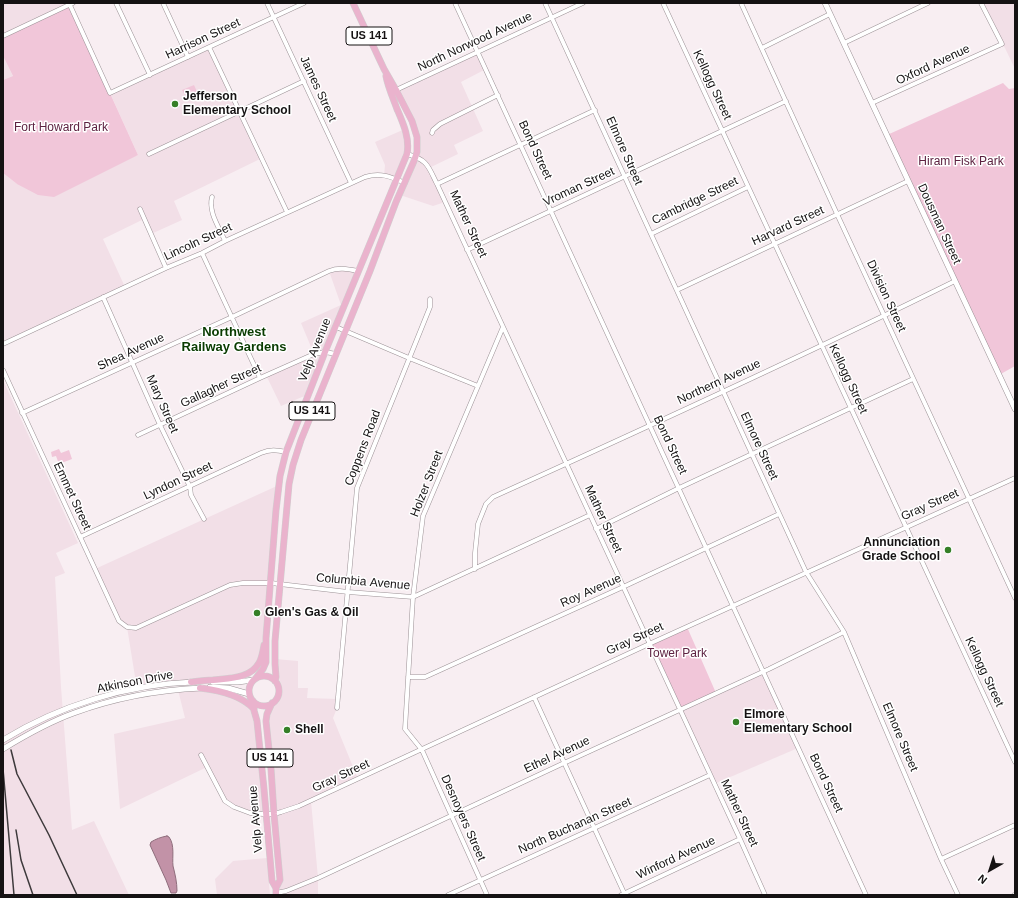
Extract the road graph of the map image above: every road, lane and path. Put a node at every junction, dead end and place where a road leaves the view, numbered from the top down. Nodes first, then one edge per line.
1 (116, 3) edge
2 (163, 3) edge
3 (268, 3) edge
4 (304, 3) edge
5 (353, 3) edge
6 (455, 3) edge
7 (545, 3) edge
8 (583, 3) edge
9 (664, 3) edge
10 (741, 3) edge
11 (825, 3) edge
12 (928, 3) edge
13 (982, 3) edge
14 (71, 4) edge
15 (830, 14) junction
16 (274, 17) junction
17 (552, 18) junction
18 (3, 36) edge
19 (844, 43) junction
20 (210, 47) junction
21 (762, 48) junction
22 (478, 52) junction
23 (188, 57) junction
24 (384, 69) junction
25 (150, 75) junction
26 (304, 81) junction
27 (396, 90) junction
28 (498, 95) junction
29 (786, 101) junction
30 (872, 103) junction
31 (595, 110) junction
32 (239, 111) junction
33 (722, 131) junction
34 (432, 133) dead end
35 (521, 144) junction
36 (148, 154) dead end
37 (407, 154) junction
38 (416, 156) junction
39 (625, 176) junction
40 (397, 180) junction
41 (908, 180) junction
42 (351, 183) junction
43 (405, 183) junction
44 (437, 184) junction
45 (748, 187) junction
46 (212, 197) dead end
47 (140, 209) dead end
48 (551, 211) junction
49 (287, 212) junction
50 (837, 214) junction
51 (651, 234) junction
52 (225, 241) junction
53 (774, 244) junction
54 (467, 250) junction
55 (202, 253) junction
56 (166, 268) junction
57 (358, 271) junction
58 (955, 281) junction
59 (677, 290) junction
60 (102, 297) junction
61 (430, 299) dead end
62 (884, 316) junction
63 (232, 317) junction
64 (336, 327) junction
65 (503, 327) junction
66 (345, 331) junction
67 (3, 344) edge
68 (822, 345) junction
69 (325, 352) junction
70 (336, 354) junction
71 (409, 358) junction
72 (132, 362) junction
73 (3, 370) edge
74 (260, 378) junction
75 (913, 379) junction
76 (478, 386) junction
77 (724, 391) junction
78 (851, 408) junction
79 (1015, 410) edge
80 (22, 413) junction
81 (160, 425) junction
82 (650, 426) junction
83 (138, 435) dead end
84 (286, 452) junction
85 (752, 454) junction
86 (566, 464) junction
87 (1015, 478) edge
88 (190, 486) junction
89 (679, 488) junction
90 (969, 499) junction
91 (780, 514) junction
92 (590, 515) junction
93 (204, 519) dead end
94 (906, 527) junction
95 (596, 528) junction
96 (80, 537) junction
97 (707, 548) junction
98 (475, 569) junction
99 (806, 572) junction
100 (271, 583) junction
101 (280, 584) junction
102 (623, 587) junction
103 (348, 592) junction
104 (414, 597) junction
105 (1015, 598) edge
106 (733, 606) junction
107 (127, 627) joint
108 (844, 632) junction
109 (266, 638) junction
110 (649, 644) junction
111 (763, 671) junction
112 (408, 677) junction
113 (255, 679) junction
114 (275, 681) junction
115 (191, 682) junction
116 (200, 688) junction
117 (249, 694) junction
118 (534, 697) junction
119 (253, 701) junction
120 (272, 703) junction
121 (337, 708) dead end
122 (680, 709) junction
123 (254, 710) junction
124 (3, 740) edge
125 (3, 749) edge
126 (421, 749) junction
127 (201, 755) dead end
128 (1015, 762) edge
129 (564, 763) junction
130 (710, 775) junction
131 (265, 814) junction
132 (274, 814) junction
133 (451, 816) junction
134 (1015, 825) edge
135 (594, 828) junction
136 (740, 840) junction
137 (941, 859) junction
138 (480, 880) junction
139 (276, 892) edge
140 (623, 894) edge
141 (448, 895) edge
142 (487, 895) edge
143 (765, 895) edge
144 (866, 895) edge
145 (958, 895) edge

1 - 25 street
2 - 23 street
3 - 16 street, James Street
4 - 16 street, Harrison Street
5 - 24 main road, US 141
6 - 22 street, Bond Street
7 - 17 street, Elmore Street
8 - 17 street, North Norwood Avenue
9 - 33 street, Kellogg Street
10 - 21 street, Division Street
11 - 15 street, Dousman Street
12 - 19 street
13 - 30 street, Oxford Avenue
14 - 18 street
14 - 25 street, Harrison Street
15 - 19 street, Dousman Street
15 - 21 street
16 - 20 street, Harrison Street
16 - 26 street, James Street
17 - 22 street, North Norwood Avenue
17 - 31 street, Elmore Street
19 - 30 street, Dousman Street
20 - 23 street, Harrison Street
20 - 32 street
21 - 29 street, Division Street
22 - 27 street, North Norwood Avenue
22 - 28 street, Bond Street
23 - 25 street, Harrison Street
24 - 27 main road, US 141
24 - 37 main road, US 141
26 - 32 street
26 - 42 street, James Street
27 - 38 main road, US 141
28 - 34 street
28 - 35 street, Bond Street
29 - 33 street, Vroman Street
29 - 50 street, Division Street
30 - 41 street, Dousman Street
31 - 35 street
31 - 39 street, Elmore Street
32 - 36 street
32 - 49 street
33 - 39 street, Vroman Street
33 - 45 street, Kellogg Street
35 - 44 street
35 - 48 street, Bond Street
37 - 38 street
37 - 40 main road, Velp Avenue / US 141
38 - 43 main road, Velp Avenue / US 141
38 - 44 street, Mather Street
39 - 48 street, Vroman Street
39 - 51 street, Elmore Street
40 - 42 street, Lincoln Street
40 - 43 street, Lincoln Street
40 - 57 main road, Velp Avenue / US 141
41 - 50 street, Harvard Street
41 - 58 street, Dousman Street
42 - 49 street, Lincoln Street
43 - 66 main road, Velp Avenue / US 141
44 - 54 street, Mather Street
45 - 51 street, Cambridge Street
45 - 53 street, Kellogg Street
46 - 52 street
47 - 56 street
48 - 54 street, Vroman Street
48 - 82 street, Bond Street
49 - 52 street, Lincoln Street
50 - 53 street, Harvard Street
50 - 62 street, Division Street
51 - 59 street, Elmore Street
52 - 55 street, Lincoln Street
53 - 59 street, Harvard Street
53 - 68 street, Kellogg Street
54 - 65 street, Mather Street
55 - 56 street, Lincoln Street
55 - 63 street
56 - 60 street, Lincoln Street
57 - 63 street, Shea Avenue
57 - 64 main road, Velp Avenue / US 141
58 - 62 street, Northern Avenue
58 - 79 street, Dousman Street
59 - 77 street, Elmore Street
60 - 67 street, Lincoln Street
60 - 72 street, Mary Street
61 - 71 street, Coppens Road
62 - 68 street, Northern Avenue
62 - 75 street, Division Street
63 - 72 street, Shea Avenue
63 - 74 street
64 - 66 street
64 - 69 main road, Velp Avenue / US 141
65 - 76 street, Holzer Street
65 - 86 street, Mather Street
66 - 70 main road, Velp Avenue / US 141
66 - 71 street
68 - 77 street, Northern Avenue
68 - 78 street, Kellogg Street
69 - 70 street, Gallagher Street
69 - 74 street, Gallagher Street
69 - 84 main road, Velp Avenue / US 141
70 - 101 main road, Velp Avenue / US 141
71 - 76 street
71 - 103 street, Coppens Road
72 - 80 street, Shea Avenue
72 - 81 street, Mary Street
73 - 80 street, Emmet Street
74 - 81 street, Gallagher Street
75 - 78 street
75 - 90 street, Division Street
76 - 104 street, Holzer Street
77 - 82 street, Northern Avenue
77 - 85 street, Elmore Street
78 - 85 street
78 - 94 street, Kellogg Street
80 - 96 street, Emmet Street
81 - 83 street, Gallagher Street
81 - 88 street, Mary Street
82 - 86 street, Northern Avenue
82 - 89 street, Bond Street
84 - 88 street, Lyndon Street
84 - 100 main road, Velp Avenue / US 141
85 - 89 street
85 - 91 street, Elmore Street
86 - 92 street, Mather Street
86 - 98 street, Northern Avenue
87 - 90 street, Gray Street
88 - 93 street, Mary Street
88 - 96 street, Lyndon Street
89 - 95 street
89 - 97 street, Bond Street
90 - 94 street, Gray Street
90 - 105 street, Division Street
91 - 97 street, Roy Avenue
91 - 99 street, Elmore Street
92 - 95 street, Mather Street
92 - 98 street, Columbia Avenue
94 - 99 street, Gray Street
94 - 128 street, Kellogg Street
95 - 102 street, Mather Street
96 - 107 street, Emmet Street
97 - 102 street, Roy Avenue
97 - 106 street, Bond Street
98 - 104 street, Columbia Avenue
99 - 106 street, Gray Street
99 - 108 street, Elmore Street
100 - 101 street, Columbia Avenue
100 - 107 street, Columbia Avenue
100 - 109 main road, Velp Avenue / US 141
101 - 103 street, Columbia Avenue
101 - 114 main road, Velp Avenue / US 141
102 - 110 street, Mather Street
102 - 112 street, Roy Avenue
103 - 104 street, Columbia Avenue
103 - 121 street, Coppens Road
104 - 112 street, Holzer Street
106 - 110 street, Gray Street
106 - 111 street, Bond Street
108 - 111 street, Ethel Avenue
108 - 137 street, Elmore Street
109 - 113 main road, Velp Avenue / US 141
109 - 115 main road
110 - 118 street, Gray Street
110 - 122 street, Mather Street
111 - 122 street, Ethel Avenue
111 - 144 street, Bond Street
112 - 126 street, Holzer Street
113 - 114 main road
113 - 115 street, Atkinson Drive
113 - 117 main road
114 - 120 main road
115 - 124 street, Atkinson Drive
116 - 117 street, Atkinson Drive
116 - 123 main road
116 - 125 street, Atkinson Drive
117 - 119 main road
118 - 126 street, Gray Street
118 - 129 street
119 - 120 main road
119 - 123 main road, Velp Avenue / US 141
120 - 132 main road, Velp Avenue / US 141
122 - 129 street, Ethel Avenue
122 - 130 street, Mather Street
123 - 131 main road, Velp Avenue / US 141
126 - 132 street, Gray Street
126 - 133 street, Desnoyers Street
127 - 131 street, Gray Street
129 - 133 street, Ethel Avenue
129 - 135 street
130 - 135 street, North Buchanan Street
130 - 136 street, Mather Street
131 - 132 street, Gray Street
131 - 139 main road, Velp Avenue / US 141
132 - 139 main road, Velp Avenue / US 141
133 - 138 street, Desnoyers Street
133 - 139 street, Ethel Avenue
134 - 137 street
135 - 138 street, North Buchanan Street
135 - 140 street
136 - 140 street, Winford Avenue
136 - 143 street, Mather Street
137 - 145 street, Elmore Street
138 - 141 street, North Buchanan Street
138 - 142 street, Desnoyers Street

